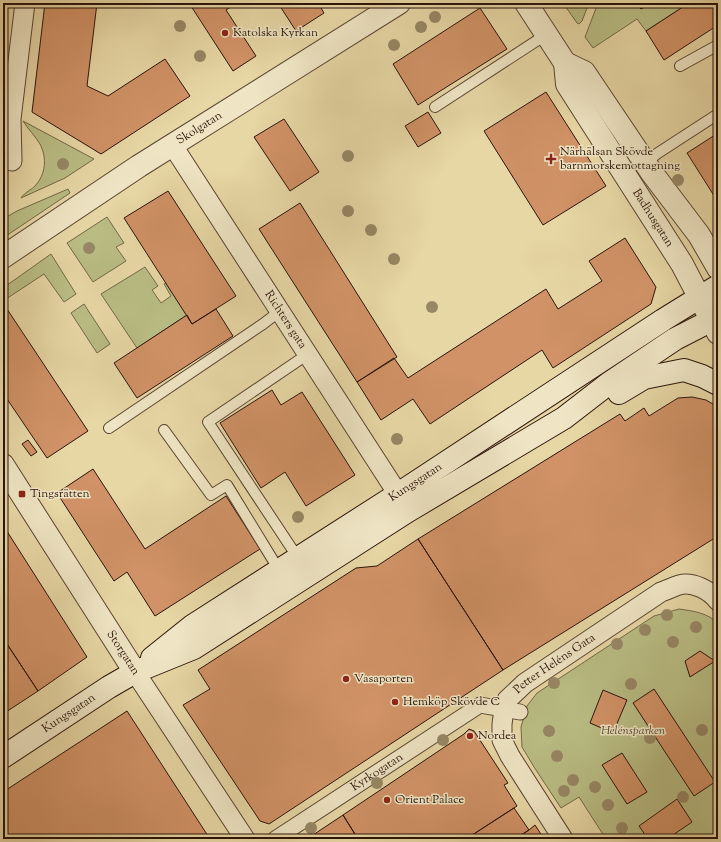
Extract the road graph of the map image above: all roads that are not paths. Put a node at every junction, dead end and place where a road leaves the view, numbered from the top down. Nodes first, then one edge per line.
1 (24, 3) edge
2 (399, 3) edge
3 (526, 3) edge
4 (547, 34) junction
5 (718, 45) edge
6 (565, 63) junction
7 (680, 66) dead end
8 (9, 78) edge
9 (435, 108) dead end
10 (718, 114) edge
11 (173, 146) junction
12 (12, 161) dead end
13 (646, 163) junction
14 (3, 257) edge
15 (718, 268) edge
16 (718, 286) edge
17 (700, 298) junction
18 (280, 311) junction
19 (716, 324) edge
20 (308, 354) junction
21 (718, 384) edge
22 (564, 418) junction
23 (109, 428) dead end
24 (164, 430) dead end
25 (3, 465) edge
26 (398, 494) junction
27 (298, 558) junction
28 (279, 570) junction
29 (717, 597) edge
30 (135, 672) junction
31 (512, 711) junction
32 (3, 757) edge
33 (245, 839) edge
34 (275, 839) edge
35 (563, 839) edge

1 - 8 street
2 - 11 main road, Skolgatan
3 - 4 main road, Badhusgatan
4 - 6 main road, Badhusgatan
4 - 9 lane
5 - 7 lane
6 - 13 main road, Badhusgatan
6 - 17 main road, Badhusgatan
8 - 12 street
10 - 13 lane
11 - 14 main road, Skolgatan
11 - 18 street, Richters gata
13 - 15 main road, Badhusgatan
16 - 17 main road, Kungsgatan
17 - 19 main road, Badhusgatan
17 - 26 main road, Kungsgatan
18 - 20 street, Richters gata
18 - 23 lane
19 - 22 main road, Kungsgatan
20 - 26 street, Richters gata
20 - 27 lane
21 - 22 main road, Kungsgatan
22 - 30 main road, Kungsgatan
24 - 28 lane
25 - 30 main road, Storgatan
26 - 27 main road, Kungsgatan
27 - 28 main road, Kungsgatan
28 - 30 main road, Kungsgatan
29 - 31 street, Petter Heléns Gata
30 - 32 main road, Kungsgatan
30 - 33 street, Storgatan
31 - 34 street, Kyrkogatan
31 - 35 street, Petter Heléns Gata

